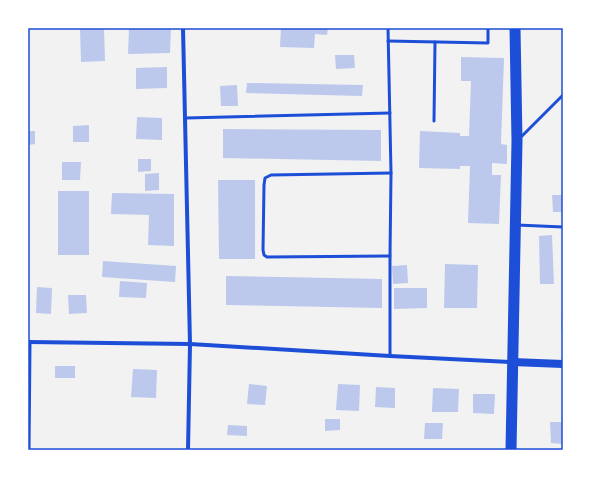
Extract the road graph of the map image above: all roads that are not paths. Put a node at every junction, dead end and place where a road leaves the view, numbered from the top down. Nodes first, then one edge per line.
1 (183, 28) edge
2 (388, 28) edge
3 (488, 28) edge
4 (515, 28) edge
5 (388, 41) junction
6 (435, 42) junction
7 (563, 95) edge
8 (390, 113) junction
9 (186, 118) junction
10 (434, 121) dead end
11 (517, 141) junction
12 (391, 173) junction
13 (515, 225) junction
14 (563, 227) edge
15 (390, 256) junction
16 (29, 342) edge
17 (190, 344) junction
18 (390, 356) junction
19 (512, 362) junction
20 (563, 364) edge
21 (29, 450) edge
22 (188, 450) edge
23 (511, 450) edge

1 - 9 street
2 - 5 lane
3 - 6 lane
4 - 11 highway
5 - 6 lane
5 - 8 lane
6 - 10 lane
7 - 11 lane
8 - 9 lane
8 - 12 lane
9 - 17 street
11 - 13 highway
12 - 15 lane
12 - 15 lane
13 - 14 lane
13 - 19 highway
15 - 18 lane
16 - 17 street
16 - 21 lane
17 - 18 street
17 - 22 street
18 - 19 street
19 - 20 main road
19 - 23 highway

